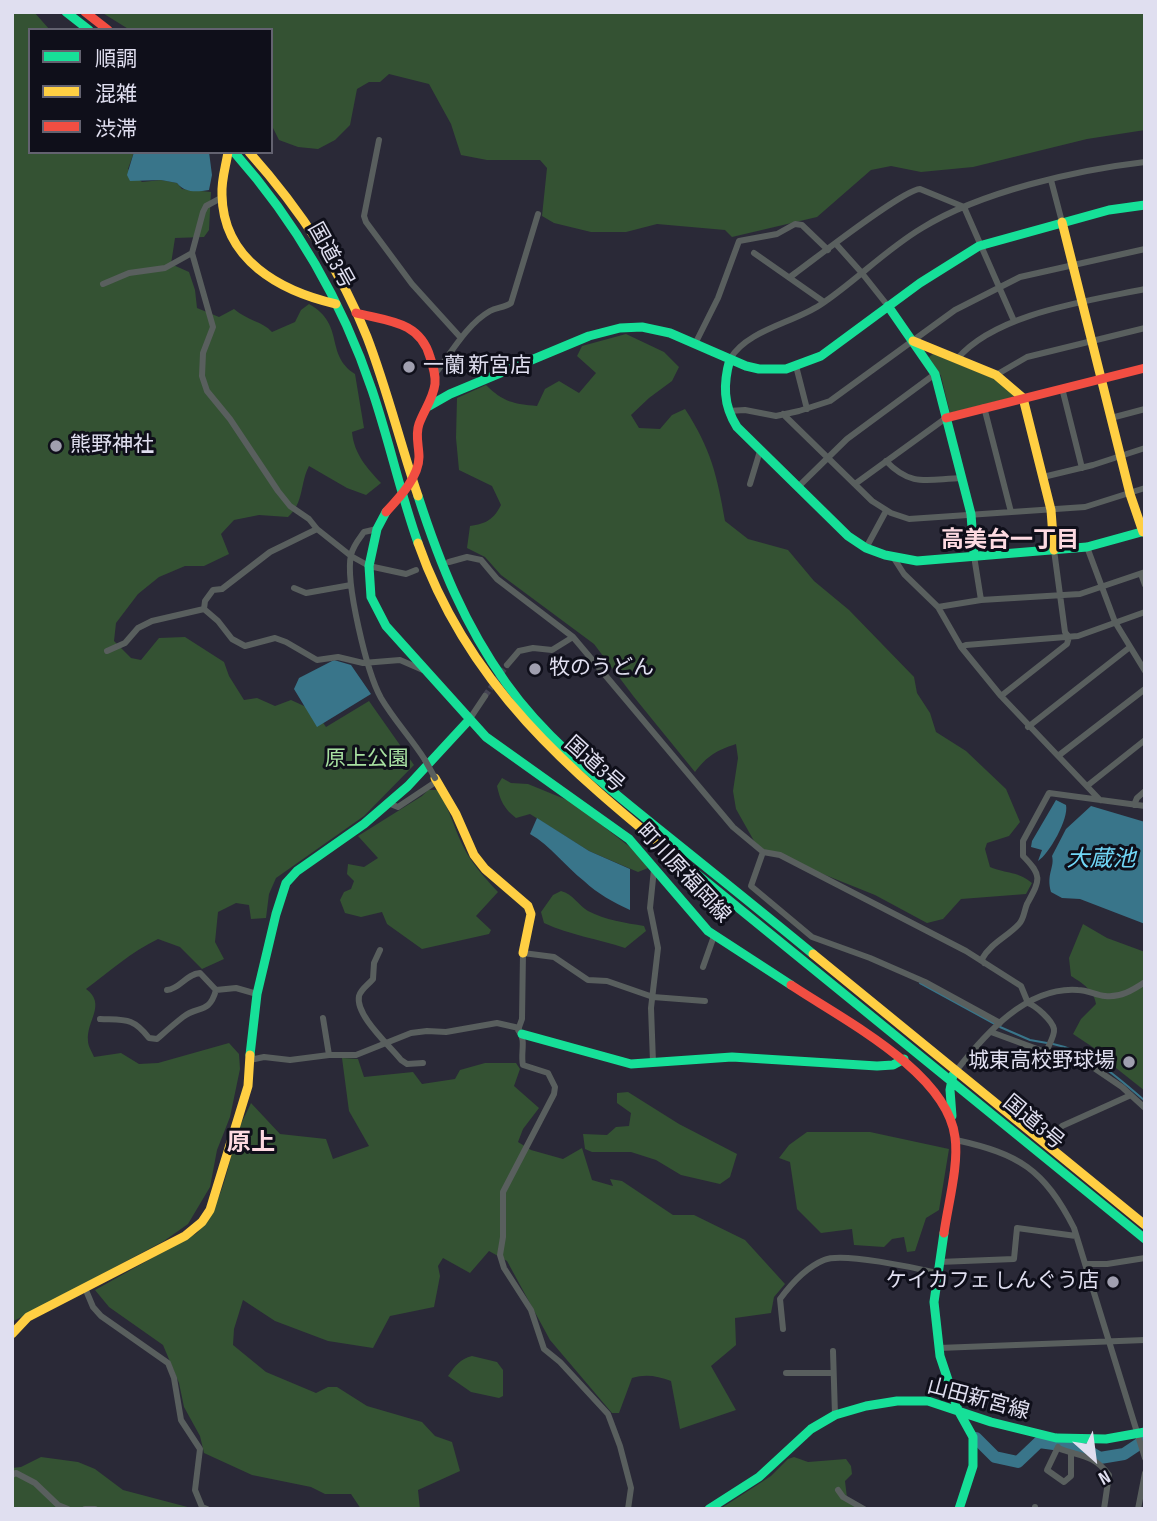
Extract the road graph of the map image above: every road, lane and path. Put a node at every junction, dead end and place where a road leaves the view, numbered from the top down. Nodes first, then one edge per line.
1 (65, 12) edge
2 (85, 12) edge
3 (86, 28) edge
4 (105, 28) edge
5 (379, 140) dead end
6 (228, 154) edge
7 (236, 154) edge
8 (251, 154) edge
9 (1145, 162) edge
10 (1051, 180) junction
11 (221, 198) junction
12 (1145, 205) edge
13 (964, 206) junction
14 (538, 214) dead end
15 (1062, 222) junction
16 (836, 244) junction
17 (979, 246) junction
18 (1145, 249) edge
19 (828, 250) junction
20 (192, 253) junction
21 (754, 253) dead end
22 (1073, 265) junction
23 (861, 272) junction
24 (790, 277) junction
25 (103, 284) dead end
26 (1000, 287) junction
27 (1145, 289) edge
28 (824, 302) junction
29 (1082, 303) junction
30 (336, 304) junction
31 (888, 306) junction
32 (356, 313) junction
33 (1014, 321) junction
34 (1145, 328) edge
35 (461, 338) junction
36 (1091, 340) junction
37 (913, 341) junction
38 (695, 344) junction
39 (730, 359) junction
40 (957, 359) junction
41 (796, 366) junction
42 (1145, 368) edge
43 (435, 374) junction
44 (934, 374) junction
45 (996, 375) junction
46 (1101, 379) junction
47 (1062, 388) junction
48 (1023, 398) junction
49 (429, 406) junction
50 (985, 407) junction
51 (807, 409) junction
52 (1145, 409) edge
53 (728, 411) junction
54 (783, 414) junction
55 (947, 418) junction
56 (1111, 418) junction
57 (1145, 448) edge
58 (761, 451) junction
59 (1120, 456) junction
60 (828, 457) junction
61 (886, 461) junction
62 (1082, 468) junction
63 (411, 475) junction
64 (1043, 477) junction
65 (962, 478) junction
66 (750, 484) dead end
67 (855, 484) junction
68 (798, 487) junction
69 (1145, 488) edge
70 (402, 494) junction
71 (1130, 494) junction
72 (1051, 510) junction
73 (886, 511) junction
74 (1011, 512) junction
75 (971, 514) junction
76 (317, 529) junction
77 (377, 529) junction
78 (1144, 531) edge
79 (1087, 547) junction
80 (866, 548) junction
81 (1054, 550) junction
82 (351, 556) junction
83 (974, 556) junction
84 (895, 560) junction
85 (449, 562) dead end
86 (369, 566) junction
87 (416, 570) dead end
88 (1143, 573) edge
89 (351, 585) junction
90 (1145, 585) edge
91 (1102, 587) junction
92 (294, 588) dead end
93 (1061, 594) junction
94 (981, 600) junction
95 (938, 607) junction
96 (204, 609) junction
97 (1145, 612) edge
98 (1115, 622) junction
99 (573, 637) junction
100 (1069, 637) junction
101 (1130, 647) junction
102 (961, 648) junction
103 (107, 651) dead end
104 (368, 663) junction
105 (507, 665) tunnel mouth
106 (424, 670) junction
107 (1145, 671) edge
108 (1145, 689) edge
109 (485, 696) tunnel mouth
110 (1001, 696) junction
111 (469, 720) junction
112 (1028, 727) junction
113 (1145, 740) edge
114 (1058, 757) junction
115 (436, 779) junction
116 (1087, 786) junction
117 (1145, 791) edge
118 (1100, 800) junction
119 (388, 803) junction
120 (1134, 805) junction
121 (1145, 806) edge
122 (763, 852) junction
123 (654, 868) junction
124 (714, 936) junction
125 (380, 950) dead end
126 (523, 953) junction
127 (984, 963) junction
128 (703, 967) dead end
129 (1145, 982) edge
130 (167, 990) dead end
131 (216, 990) junction
132 (257, 994) junction
133 (653, 996) junction
134 (705, 1001) dead end
135 (1028, 1003) junction
136 (100, 1018) dead end
137 (323, 1018) dead end
138 (1000, 1023) junction
139 (521, 1031) junction
140 (991, 1032) junction
141 (387, 1042) junction
142 (1046, 1052) junction
143 (330, 1055) junction
144 (905, 1059) junction
145 (250, 1060) junction
146 (653, 1062) junction
147 (423, 1063) dead end
148 (953, 1075) junction
149 (1131, 1095) junction
150 (1145, 1108) edge
151 (952, 1118) junction
152 (956, 1140) junction
153 (1048, 1144) junction
154 (1145, 1225) edge
155 (1076, 1236) junction
156 (1145, 1239) edge
157 (1145, 1258) edge
158 (939, 1262) junction
159 (1085, 1264) junction
160 (937, 1273) junction
161 (85, 1288) junction
162 (783, 1329) dead end
163 (12, 1334) edge
164 (1145, 1340) edge
165 (1108, 1341) junction
166 (939, 1348) junction
167 (833, 1351) dead end
168 (786, 1373) dead end
169 (833, 1373) junction
170 (958, 1410) junction
171 (835, 1415) junction
172 (1142, 1432) edge
173 (1059, 1443) junction
174 (1070, 1453) junction
175 (1145, 1458) edge
176 (1145, 1474) edge
177 (12, 1475) edge
178 (838, 1490) dead end
179 (68, 1509) edge
180 (85, 1509) edge
181 (94, 1509) edge
182 (207, 1509) edge
183 (628, 1509) edge
184 (709, 1509) edge
185 (864, 1509) edge
186 (959, 1509) edge
187 (1104, 1509) edge
188 (1138, 1509) edge

1 - 3 main road
2 - 4 main road
5 - 35 street
6 - 11 main road
7 - 30 main road, 国道3号
8 - 32 main road, 国道3号
9 - 10 street
10 - 13 street
10 - 15 street
11 - 20 street
11 - 30 main road
12 - 15 main road
13 - 16 street
13 - 17 street
13 - 23 street
14 - 35 street
15 - 17 main road
15 - 22 main road
16 - 19 street
16 - 23 street
17 - 26 street
17 - 31 main road
18 - 22 street
19 - 24 street
19 - 38 street
20 - 25 street
20 - 76 street
21 - 24 street
22 - 26 street
22 - 29 main road
23 - 28 street
23 - 31 street
24 - 28 street
26 - 33 street
26 - 37 street
27 - 29 street
28 - 39 street
29 - 33 street
29 - 36 main road
30 - 70 main road, 国道3号
31 - 37 main road
31 - 41 main road
32 - 43 main road, 町川原福岡線
32 - 63 main road, 国道3号
33 - 40 street
34 - 36 street
35 - 43 street
36 - 45 street
36 - 46 main road
37 - 40 main road
37 - 44 main road
37 - 51 street
38 - 39 main road
38 - 49 main road
39 - 41 main road
39 - 53 main road
40 - 45 main road
41 - 51 street
42 - 46 main road
43 - 49 main road, 町川原福岡線
44 - 55 main road
44 - 60 street
45 - 48 main road
46 - 47 main road
46 - 56 main road
47 - 48 main road
47 - 62 street
48 - 50 main road
48 - 64 main road
49 - 63 main road, 町川原福岡線
50 - 55 main road
50 - 74 street
51 - 54 street
52 - 56 street
53 - 54 street
53 - 58 main road
54 - 60 street
55 - 61 street
55 - 65 main road
56 - 59 main road
57 - 59 street
58 - 66 street
58 - 68 main road
59 - 62 street
59 - 71 main road
60 - 67 street
60 - 68 street
61 - 65 street
61 - 67 street
62 - 64 street
63 - 70 main road, 町川原福岡線
63 - 148 main road, 国道3号
64 - 72 main road
65 - 75 main road
67 - 73 street
68 - 80 main road
69 - 71 street
70 - 77 main road, 町川原福岡線
70 - 148 main road, 国道3号
71 - 72 street
71 - 78 main road
72 - 74 street
72 - 81 main road
73 - 75 street
73 - 80 street
74 - 75 street
75 - 83 main road
76 - 82 street
76 - 96 street
77 - 82 street
77 - 86 main road, 町川原福岡線
78 - 79 main road
79 - 81 main road
79 - 91 street
80 - 84 main road
81 - 83 main road
81 - 93 street
82 - 86 street
82 - 89 street
83 - 84 main road
83 - 94 street
84 - 95 street
85 - 99 street
86 - 87 street
86 - 106 main road, 町川原福岡線
88 - 90 street
88 - 91 street
89 - 92 street
89 - 104 street
91 - 93 street
91 - 98 street
93 - 94 street
93 - 100 street
94 - 95 street
95 - 102 street
96 - 103 street
96 - 104 street
97 - 98 street
98 - 100 street
98 - 101 street
99 - 105 street
99 - 122 street
100 - 102 street
100 - 110 street
101 - 107 street
101 - 112 street
102 - 110 street
104 - 106 street
104 - 115 street, bridge
106 - 111 main road, 町川原福岡線
108 - 114 street
109 - 111 street
110 - 112 street
111 - 119 main road
111 - 123 main road, 町川原福岡線
112 - 114 street
113 - 116 street
114 - 116 street
115 - 119 street
115 - 126 main road
116 - 118 street
117 - 120 street
118 - 120 street
118 - 127 street
119 - 132 main road
120 - 121 street
122 - 127 street
122 - 138 street
123 - 124 main road, 町川原福岡線
123 - 133 street
124 - 128 street
124 - 144 main road, 町川原福岡線
125 - 141 street
126 - 133 street
126 - 139 street
127 - 135 street
129 - 135 street
130 - 131 street
131 - 132 street
131 - 136 street
132 - 145 main road
133 - 134 street
133 - 146 street
135 - 138 street
135 - 142 street
137 - 143 street
138 - 140 street
139 - 141 street
139 - 146 main road
139 - 183 street
140 - 142 street
140 - 148 street
141 - 143 street
141 - 147 street
142 - 149 street
143 - 145 street
144 - 146 main road
144 - 151 main road, 町川原福岡線
145 - 161 main road
148 - 151 main road
148 - 153 main road, 国道3号
148 - 156 main road, 国道3号
149 - 150 street
149 - 153 street
151 - 152 main road, 町川原福岡線
152 - 155 street
152 - 158 main road, 町川原福岡線
153 - 154 main road, 国道3号
155 - 158 street
155 - 159 street
157 - 159 street
158 - 160 main road, 町川原福岡線
159 - 165 street
160 - 162 street
160 - 166 main road, 町川原福岡線
161 - 163 main road
161 - 182 street
164 - 165 street
165 - 166 street
165 - 172 street
166 - 170 main road, 町川原福岡線
167 - 169 street
168 - 169 street
169 - 171 street
170 - 171 main road, 山田新宮線
170 - 173 main road, 山田新宮線
170 - 186 main road, 町川原福岡線
171 - 184 main road, 山田新宮線
172 - 173 main road, 山田新宮線
172 - 175 street
173 - 174 street
173 - 174 street
174 - 187 street
176 - 188 street
177 - 179 street
178 - 185 street
180 - 181 street

